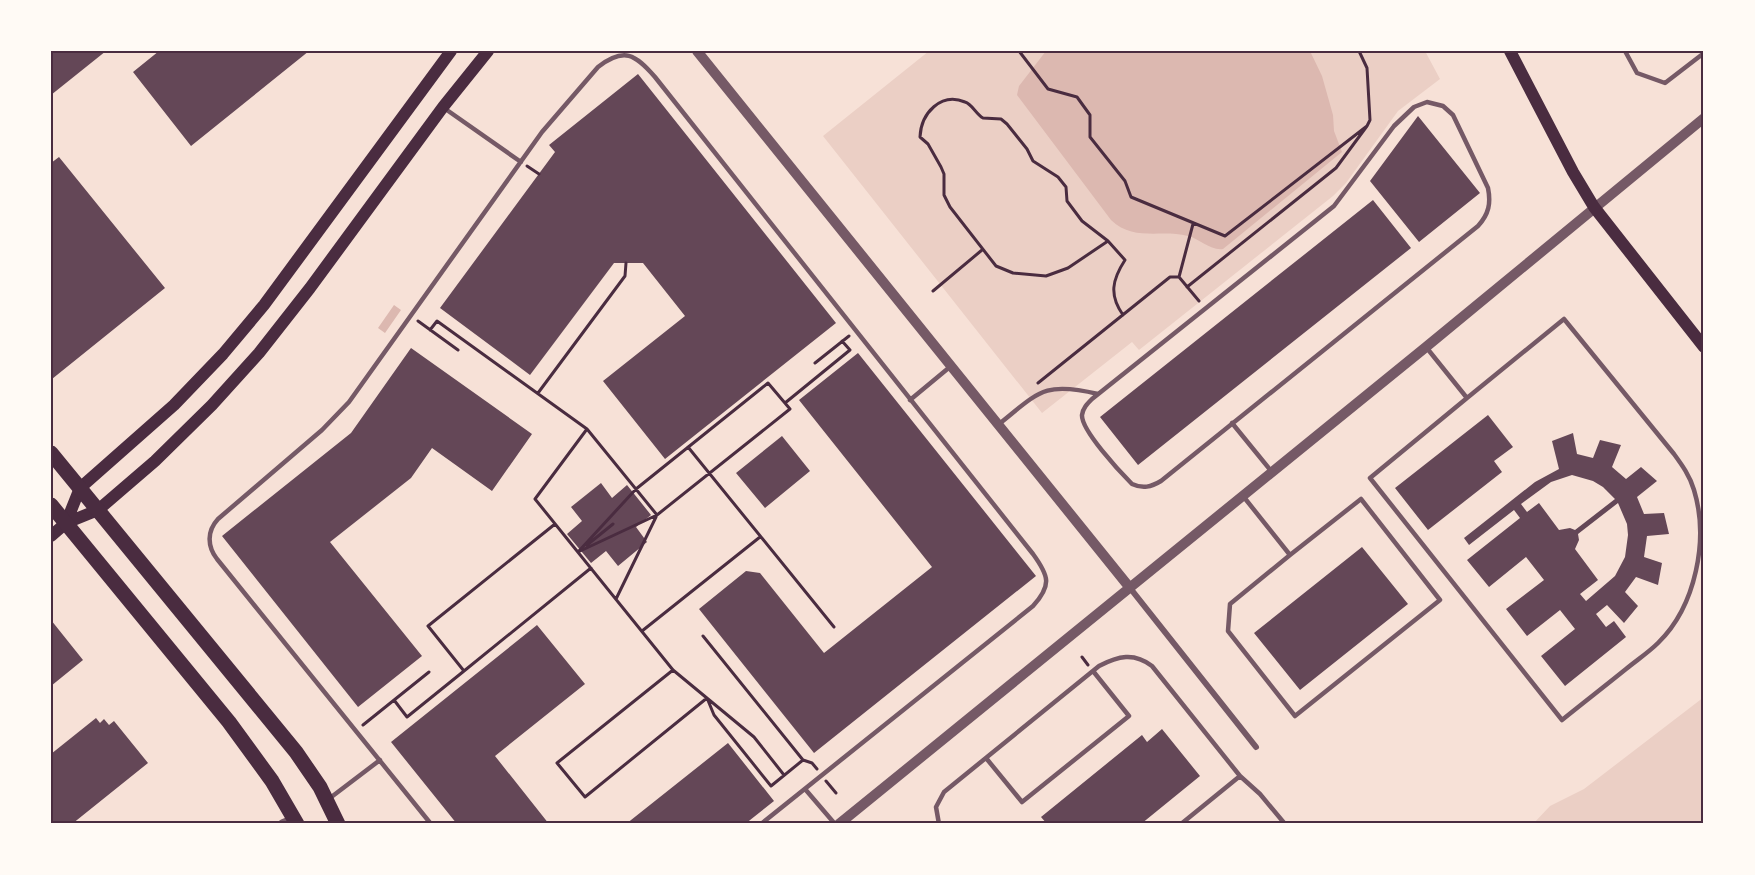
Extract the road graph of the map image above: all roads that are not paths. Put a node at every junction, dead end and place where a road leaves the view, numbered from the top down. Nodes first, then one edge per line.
1 (451, 51) edge
2 (488, 51) edge
3 (697, 51) edge
4 (1510, 51) edge
5 (1625, 51) edge
6 (1704, 52) edge
7 (443, 107) junction
8 (1704, 118) edge
9 (521, 162) junction
10 (1594, 207) junction
11 (1426, 347) junction
12 (1704, 347) edge
13 (951, 366) junction
14 (1098, 394) junction
15 (1467, 398) junction
16 (910, 400) junction
17 (1232, 423) junction
18 (998, 424) junction
19 (51, 453) edge
20 (1272, 472) junction
21 (80, 488) junction
22 (1243, 496) junction
23 (51, 505) edge
24 (98, 510) junction
25 (66, 524) junction
26 (51, 536) edge
27 (1290, 555) junction
28 (1130, 588) junction
29 (1093, 671) junction
30 (1256, 747) dead end
31 (986, 758) junction
32 (380, 760) junction
33 (1240, 776) junction
34 (805, 789) junction
35 (327, 801) junction
36 (292, 822) edge
37 (338, 824) edge
38 (431, 824) edge
39 (761, 824) edge
40 (837, 824) edge
41 (938, 824) edge
42 (1181, 824) edge
43 (1285, 824) edge

1 - 21 main road
2 - 7 main road
3 - 13 street
4 - 10 main road
5 - 6 lane
7 - 9 lane
7 - 24 main road
8 - 10 street
9 - 16 lane
9 - 32 lane
10 - 11 street
10 - 12 main road
11 - 15 lane
11 - 20 street
13 - 16 lane
13 - 18 street
14 - 17 lane
14 - 17 lane
14 - 18 lane
15 - 15 lane
16 - 34 lane
17 - 20 lane
18 - 28 street
19 - 21 main road
20 - 22 street
21 - 24 main road
21 - 25 main road
22 - 27 lane
22 - 28 street
23 - 25 main road
24 - 25 main road
24 - 35 main road
25 - 26 main road
25 - 36 main road
27 - 27 lane
28 - 30 street
28 - 40 street
29 - 31 lane
29 - 31 lane
29 - 33 lane
31 - 41 lane
32 - 35 lane
32 - 38 lane
33 - 42 lane
33 - 43 lane
34 - 39 lane
34 - 40 lane
35 - 37 main road

